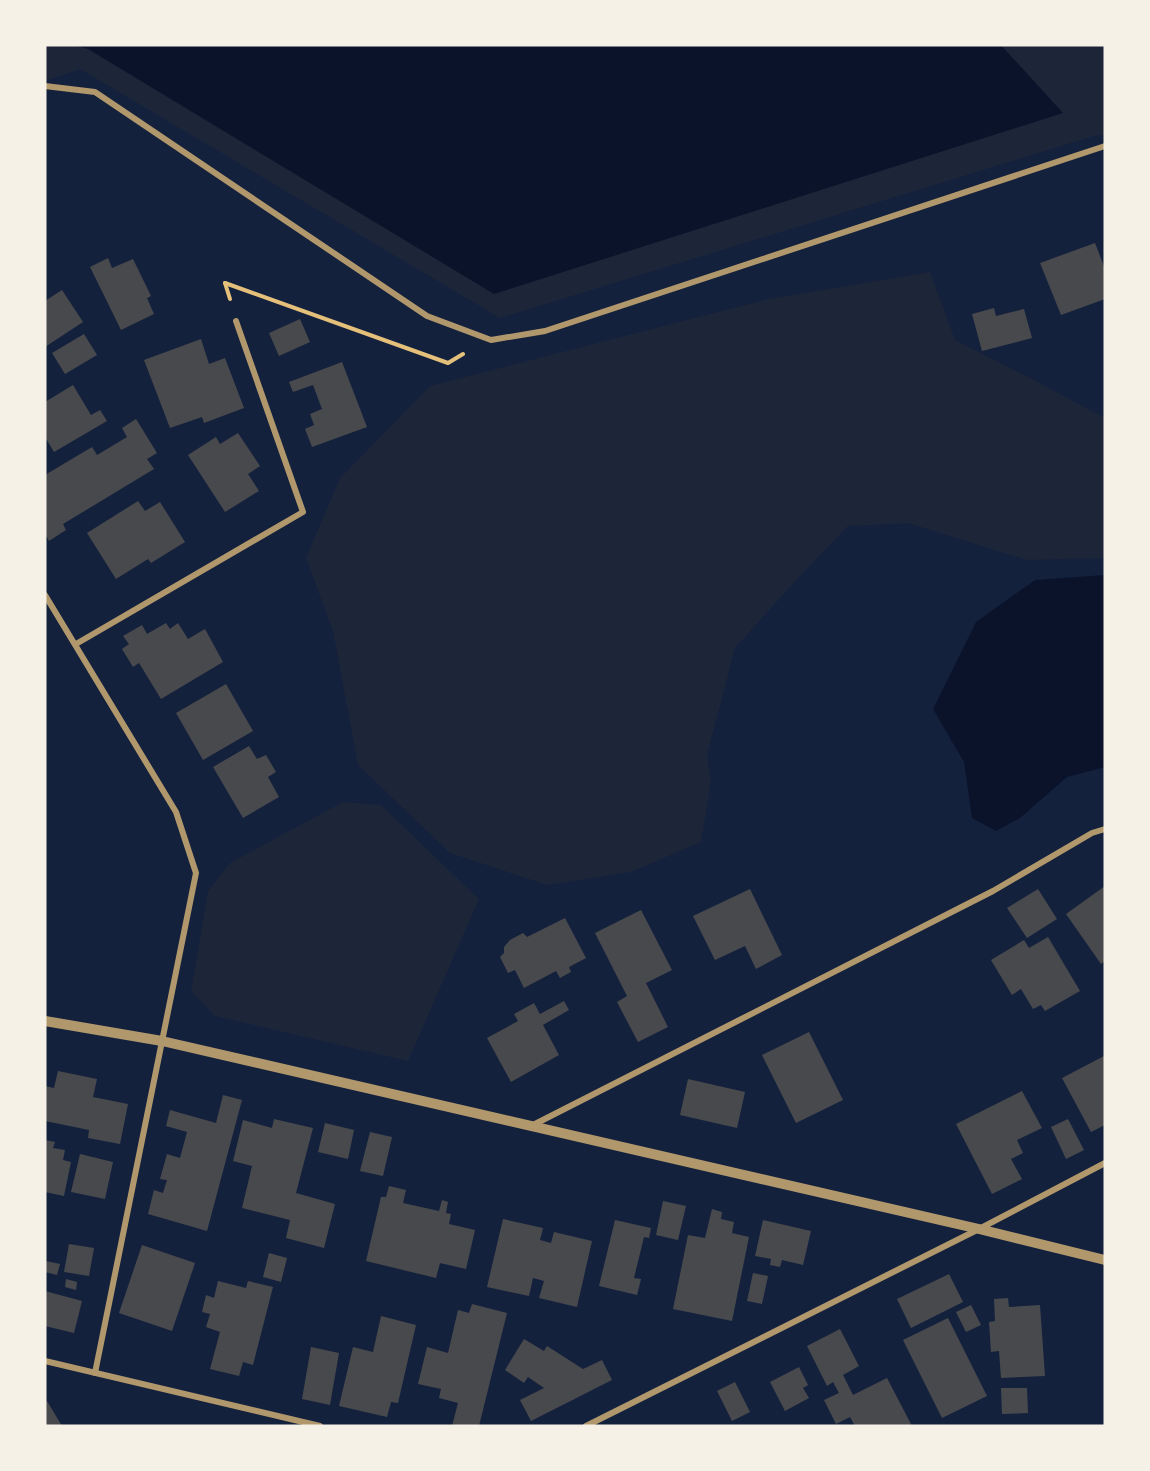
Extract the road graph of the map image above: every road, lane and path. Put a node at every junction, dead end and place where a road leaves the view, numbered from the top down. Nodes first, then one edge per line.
1 (45, 86) edge
2 (1105, 146) edge
3 (225, 283) dead end
4 (236, 321) dead end
5 (491, 340) junction
6 (45, 595) edge
7 (76, 644) junction
8 (1105, 829) edge
9 (45, 1021) edge
10 (162, 1041) junction
11 (531, 1126) junction
12 (1105, 1163) edge
13 (979, 1229) junction
14 (1105, 1260) edge
15 (45, 1361) edge
16 (95, 1373) junction
17 (320, 1426) edge
18 (586, 1426) edge

1 - 5 street
2 - 5 street
3 - 5 path
4 - 7 street
6 - 7 street
7 - 10 street
8 - 11 street
9 - 10 street
10 - 11 street
10 - 16 street
11 - 13 street
12 - 13 street
13 - 14 street
13 - 18 street
15 - 16 street
16 - 17 street

